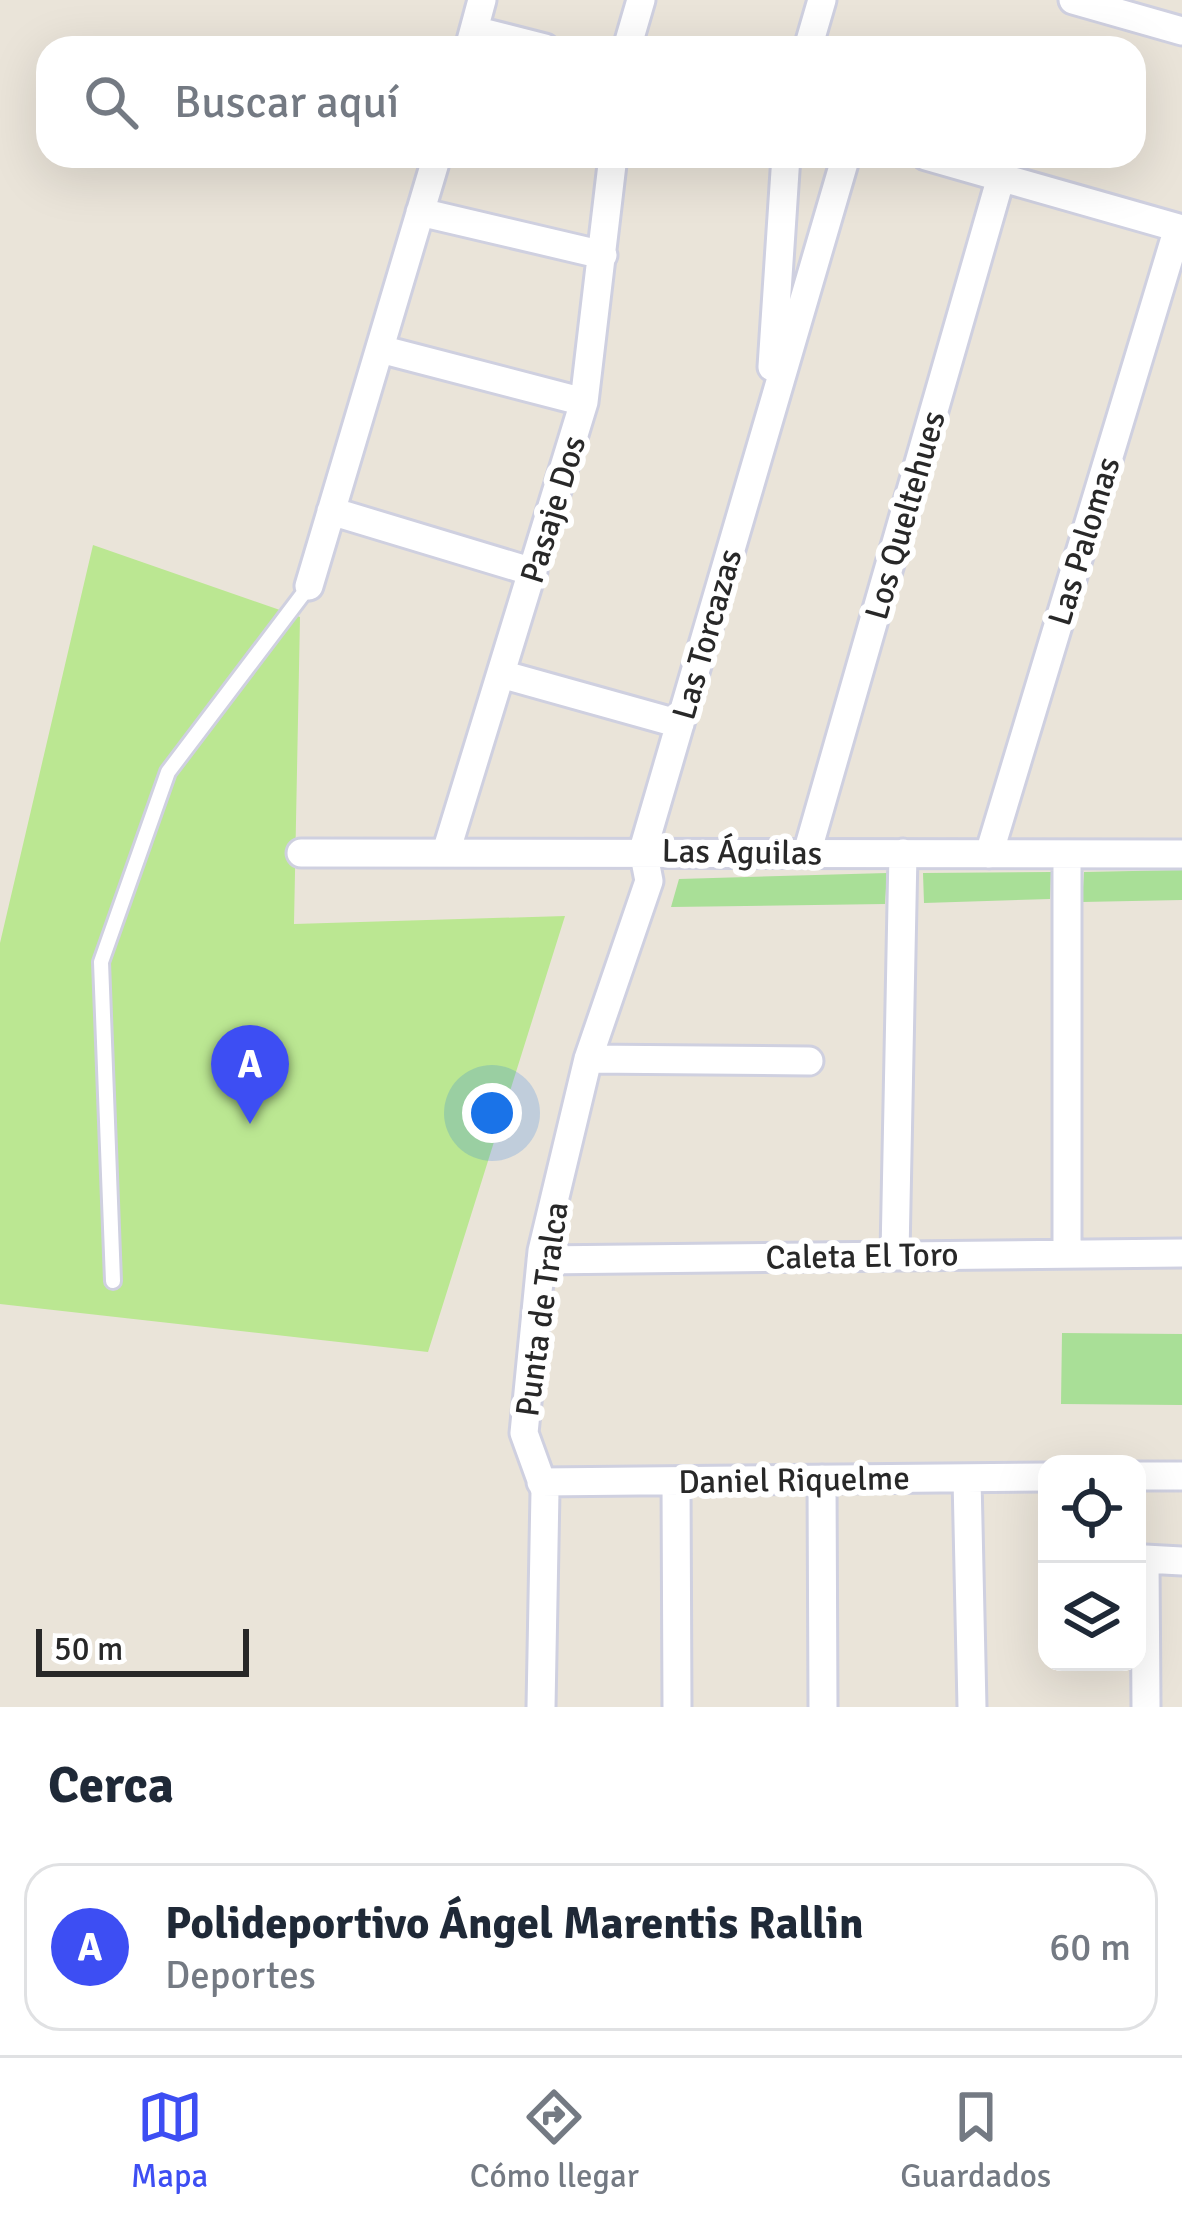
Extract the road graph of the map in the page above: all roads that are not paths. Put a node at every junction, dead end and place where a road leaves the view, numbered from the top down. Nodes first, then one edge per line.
1 (482, 0) edge
2 (641, 0) edge
3 (821, 0) edge
4 (1073, 0) edge
5 (1182, 31) edge
6 (472, 36) edge
7 (630, 36) edge
8 (811, 36) edge
9 (433, 168) edge
10 (612, 168) edge
11 (785, 168) edge
12 (842, 168) edge
13 (969, 168) edge
14 (1001, 177) junction
15 (420, 212) junction
16 (1180, 229) edge
17 (602, 255) junction
18 (380, 349) junction
19 (584, 402) junction
20 (769, 419) junction
21 (331, 511) junction
22 (532, 572) junction
23 (309, 586) joint
24 (501, 674) junction
25 (680, 724) junction
26 (1179, 845) edge
27 (643, 850) junction
28 (446, 852) junction
29 (301, 853) dead end
30 (807, 853) junction
31 (903, 854) junction
32 (989, 854) junction
33 (1067, 854) junction
34 (588, 1059) junction
35 (809, 1061) dead end
36 (1182, 1253) edge
37 (896, 1254) junction
38 (1067, 1254) junction
39 (541, 1260) junction
40 (113, 1280) dead end
41 (1146, 1476) edge
42 (1182, 1476) edge
43 (1038, 1477) edge
44 (967, 1478) junction
45 (822, 1479) junction
46 (676, 1480) junction
47 (541, 1482) junction
48 (1182, 1561) edge
49 (541, 1707) edge
50 (677, 1707) edge
51 (823, 1707) edge
52 (972, 1707) edge
53 (1146, 1707) edge

1 - 6 street
2 - 7 street
3 - 8 street
4 - 5 street
9 - 15 street
10 - 17 street, Pasaje Dos
11 - 20 street, Las Torcazas
12 - 20 street, Las Torcazas
13 - 14 street
14 - 16 street
14 - 30 street, Los Queltehues
15 - 17 street
15 - 18 street
16 - 32 street, Las Palomas
17 - 19 street, Pasaje Dos
18 - 19 street
18 - 21 street
19 - 22 street, Pasaje Dos
20 - 25 street, Las Torcazas
21 - 22 street
21 - 23 street
22 - 24 street, Pasaje Dos
23 - 40 lane
24 - 25 street
24 - 28 street, Pasaje Dos
25 - 27 street, Las Torcazas
26 - 33 street, Las Águilas
27 - 28 street, Las Águilas
27 - 30 street, Las Águilas
27 - 34 street, Punta de Tralca
28 - 29 street, Las Águilas
30 - 31 street, Las Águilas
31 - 32 street, Las Águilas
31 - 37 street
32 - 33 street, Las Águilas
33 - 38 street
34 - 35 street
34 - 39 street, Punta de Tralca
36 - 38 street, Caleta El Toro
37 - 38 street, Caleta El Toro
37 - 39 street, Caleta El Toro
39 - 47 street, Punta de Tralca
41 - 42 street
43 - 44 street, Daniel Riquelme
44 - 45 street, Daniel Riquelme
44 - 52 street
45 - 46 street, Daniel Riquelme
45 - 51 street
46 - 47 street, Daniel Riquelme
46 - 50 street
47 - 49 street, Punta de Tralca
48 - 53 street

